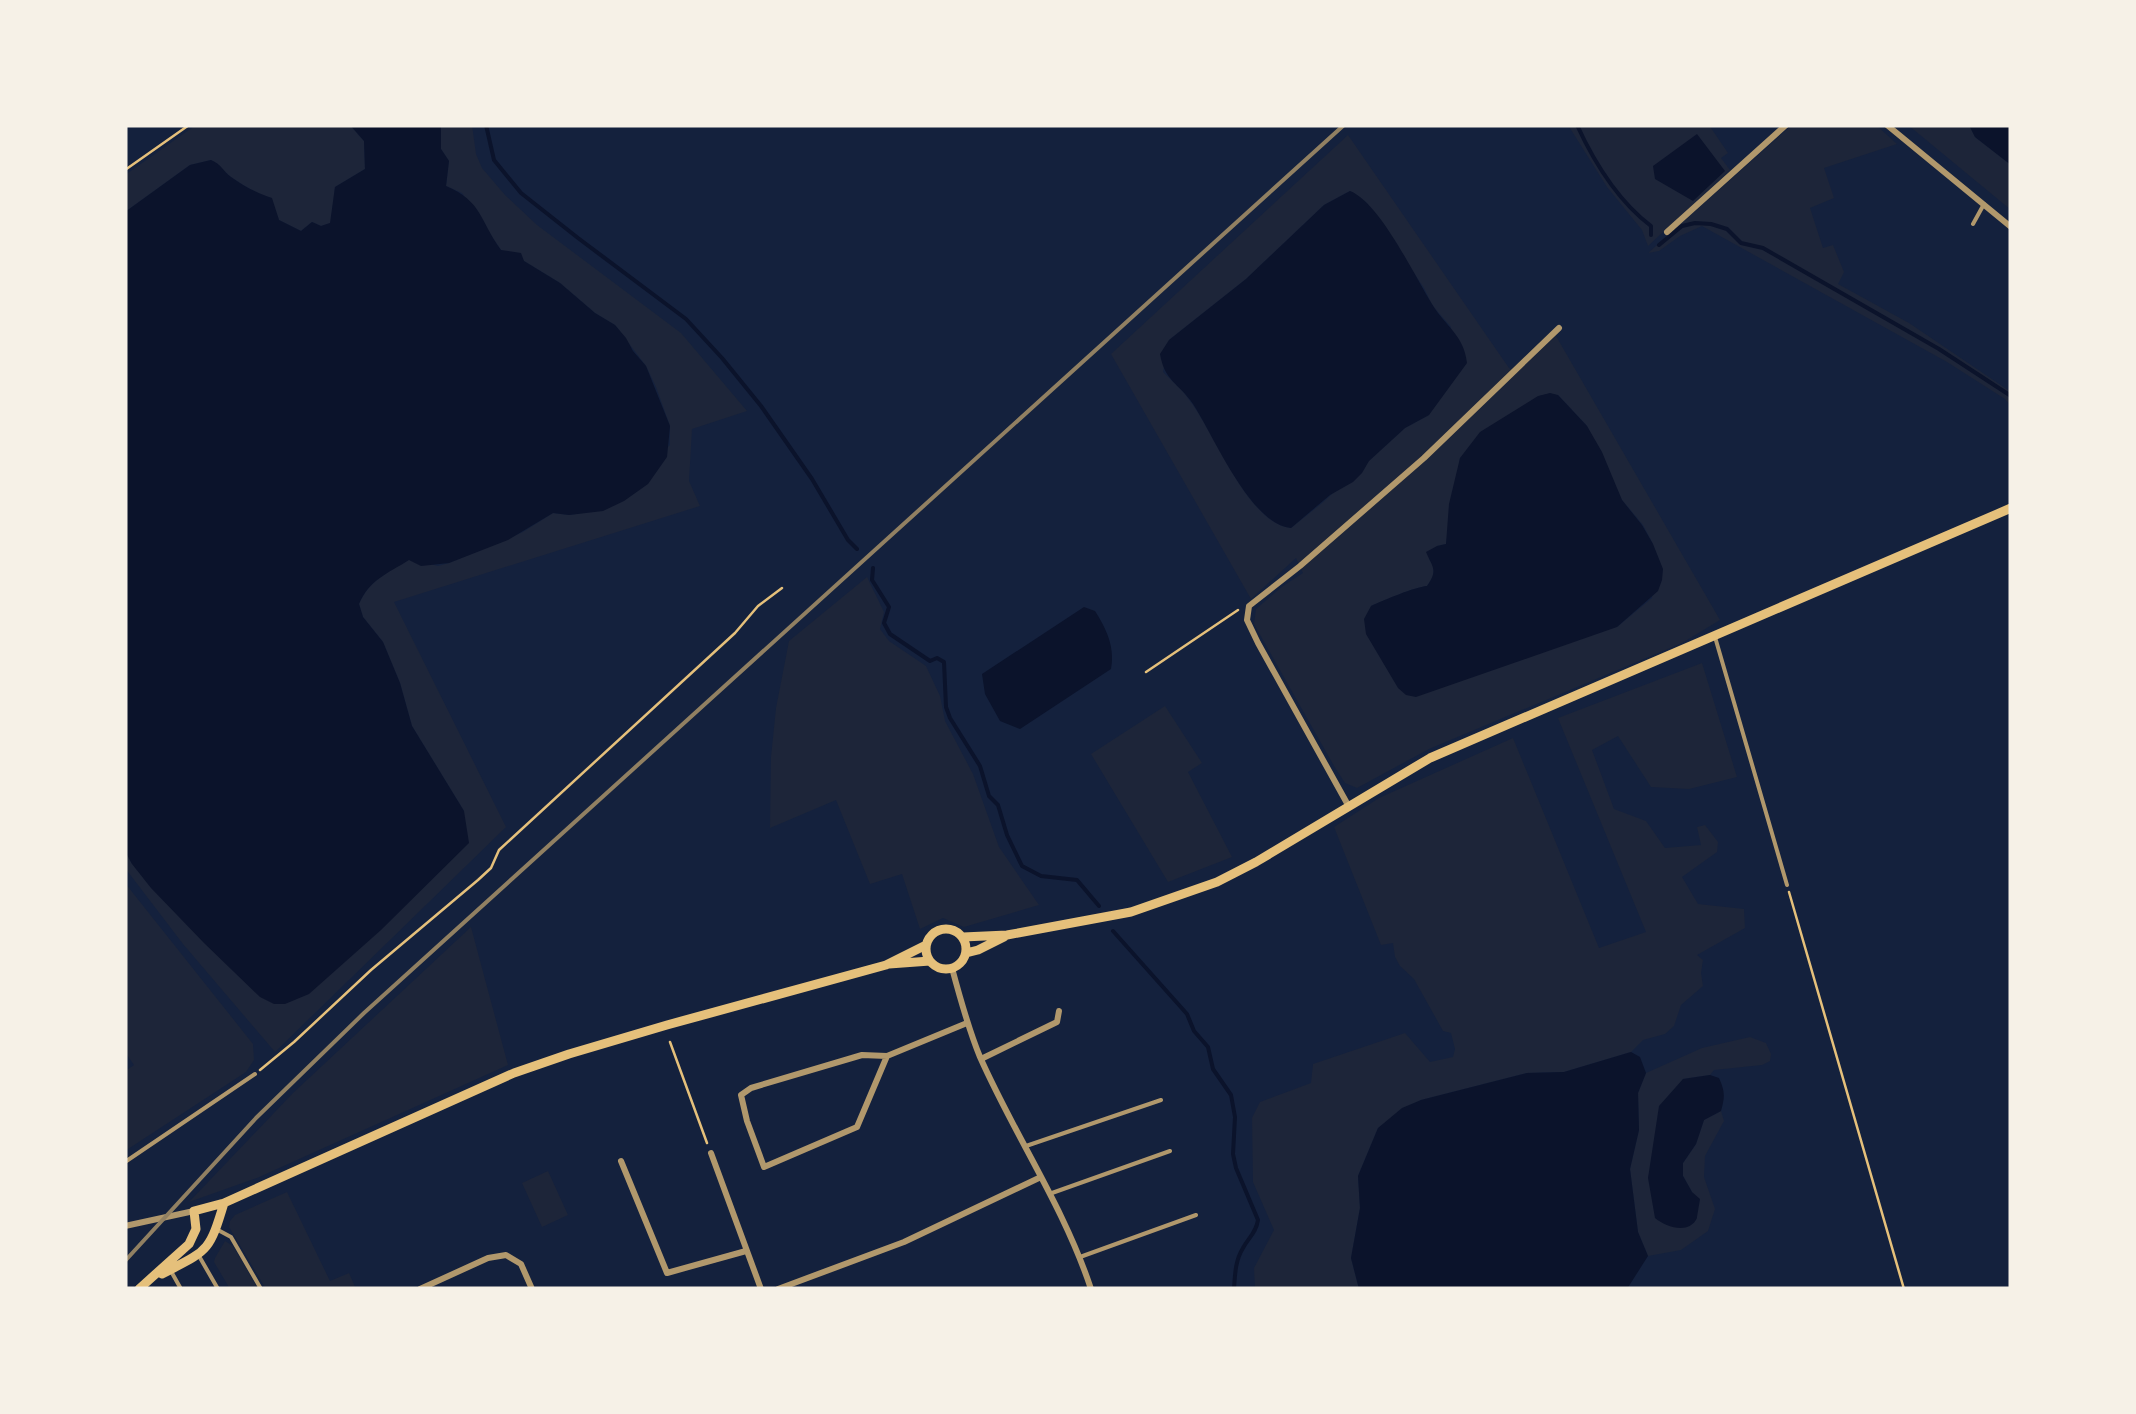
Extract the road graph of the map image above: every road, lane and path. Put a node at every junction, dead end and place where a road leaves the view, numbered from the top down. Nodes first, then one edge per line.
1 (189, 125) edge
2 (1786, 125) edge
3 (1887, 125) edge
4 (125, 170) edge
5 (1984, 204) junction
6 (1973, 224) dead end
7 (2011, 226) edge
8 (1668, 232) dead end
9 (1559, 328) dead end
10 (2011, 508) edge
11 (782, 588) dead end
12 (1249, 606) junction
13 (1715, 637) junction
14 (1146, 672) dead end
15 (1348, 805) junction
16 (1787, 886) joint
17 (1006, 935) junction
18 (963, 937) junction
19 (926, 945) junction
20 (966, 953) junction
21 (930, 961) junction
22 (886, 964) junction
23 (952, 968) junction
24 (1059, 1011) dead end
25 (967, 1023) junction
26 (670, 1042) dead end
27 (887, 1056) junction
28 (981, 1059) junction
29 (255, 1074) joint
30 (1160, 1100) dead end
31 (1026, 1146) junction
32 (1170, 1151) dead end
33 (711, 1154) joint
34 (621, 1161) dead end
35 (125, 1162) edge
36 (1042, 1177) junction
37 (1050, 1194) junction
38 (224, 1203) junction
39 (194, 1211) junction
40 (1196, 1214) dead end
41 (125, 1226) edge
42 (216, 1229) junction
43 (746, 1251) junction
44 (199, 1256) junction
45 (1080, 1257) junction
46 (168, 1268) junction
47 (143, 1286) edge
48 (181, 1289) edge
49 (218, 1289) edge
50 (261, 1289) edge
51 (420, 1289) edge
52 (532, 1289) edge
53 (760, 1289) edge
54 (778, 1289) edge
55 (1090, 1289) edge
56 (1904, 1289) edge

1 - 4 path
2 - 8 street
3 - 5 street
5 - 6 lane
5 - 7 street
9 - 12 street
10 - 13 main road
11 - 29 path
12 - 14 path
12 - 15 street
13 - 15 main road
13 - 16 lane
15 - 17 main road
16 - 56 path
17 - 18 main road
17 - 20 main road
18 - 19 main road
18 - 20 main road
19 - 21 main road
19 - 22 main road
20 - 23 main road
21 - 22 main road
21 - 23 main road
22 - 38 main road
23 - 25 street
24 - 28 street
25 - 27 street
25 - 28 street
26 - 33 path
27 - 27 street
28 - 31 street
29 - 35 lane
30 - 31 lane
31 - 36 street
32 - 37 lane
33 - 43 street
34 - 43 street
36 - 37 street
36 - 54 street
37 - 45 street
38 - 39 main road
38 - 42 main road
39 - 41 street
39 - 46 main road
40 - 45 lane
42 - 44 main road
42 - 50 lane
43 - 53 street
44 - 46 main road
44 - 49 lane
45 - 55 street
46 - 47 main road
46 - 48 lane
51 - 52 street

